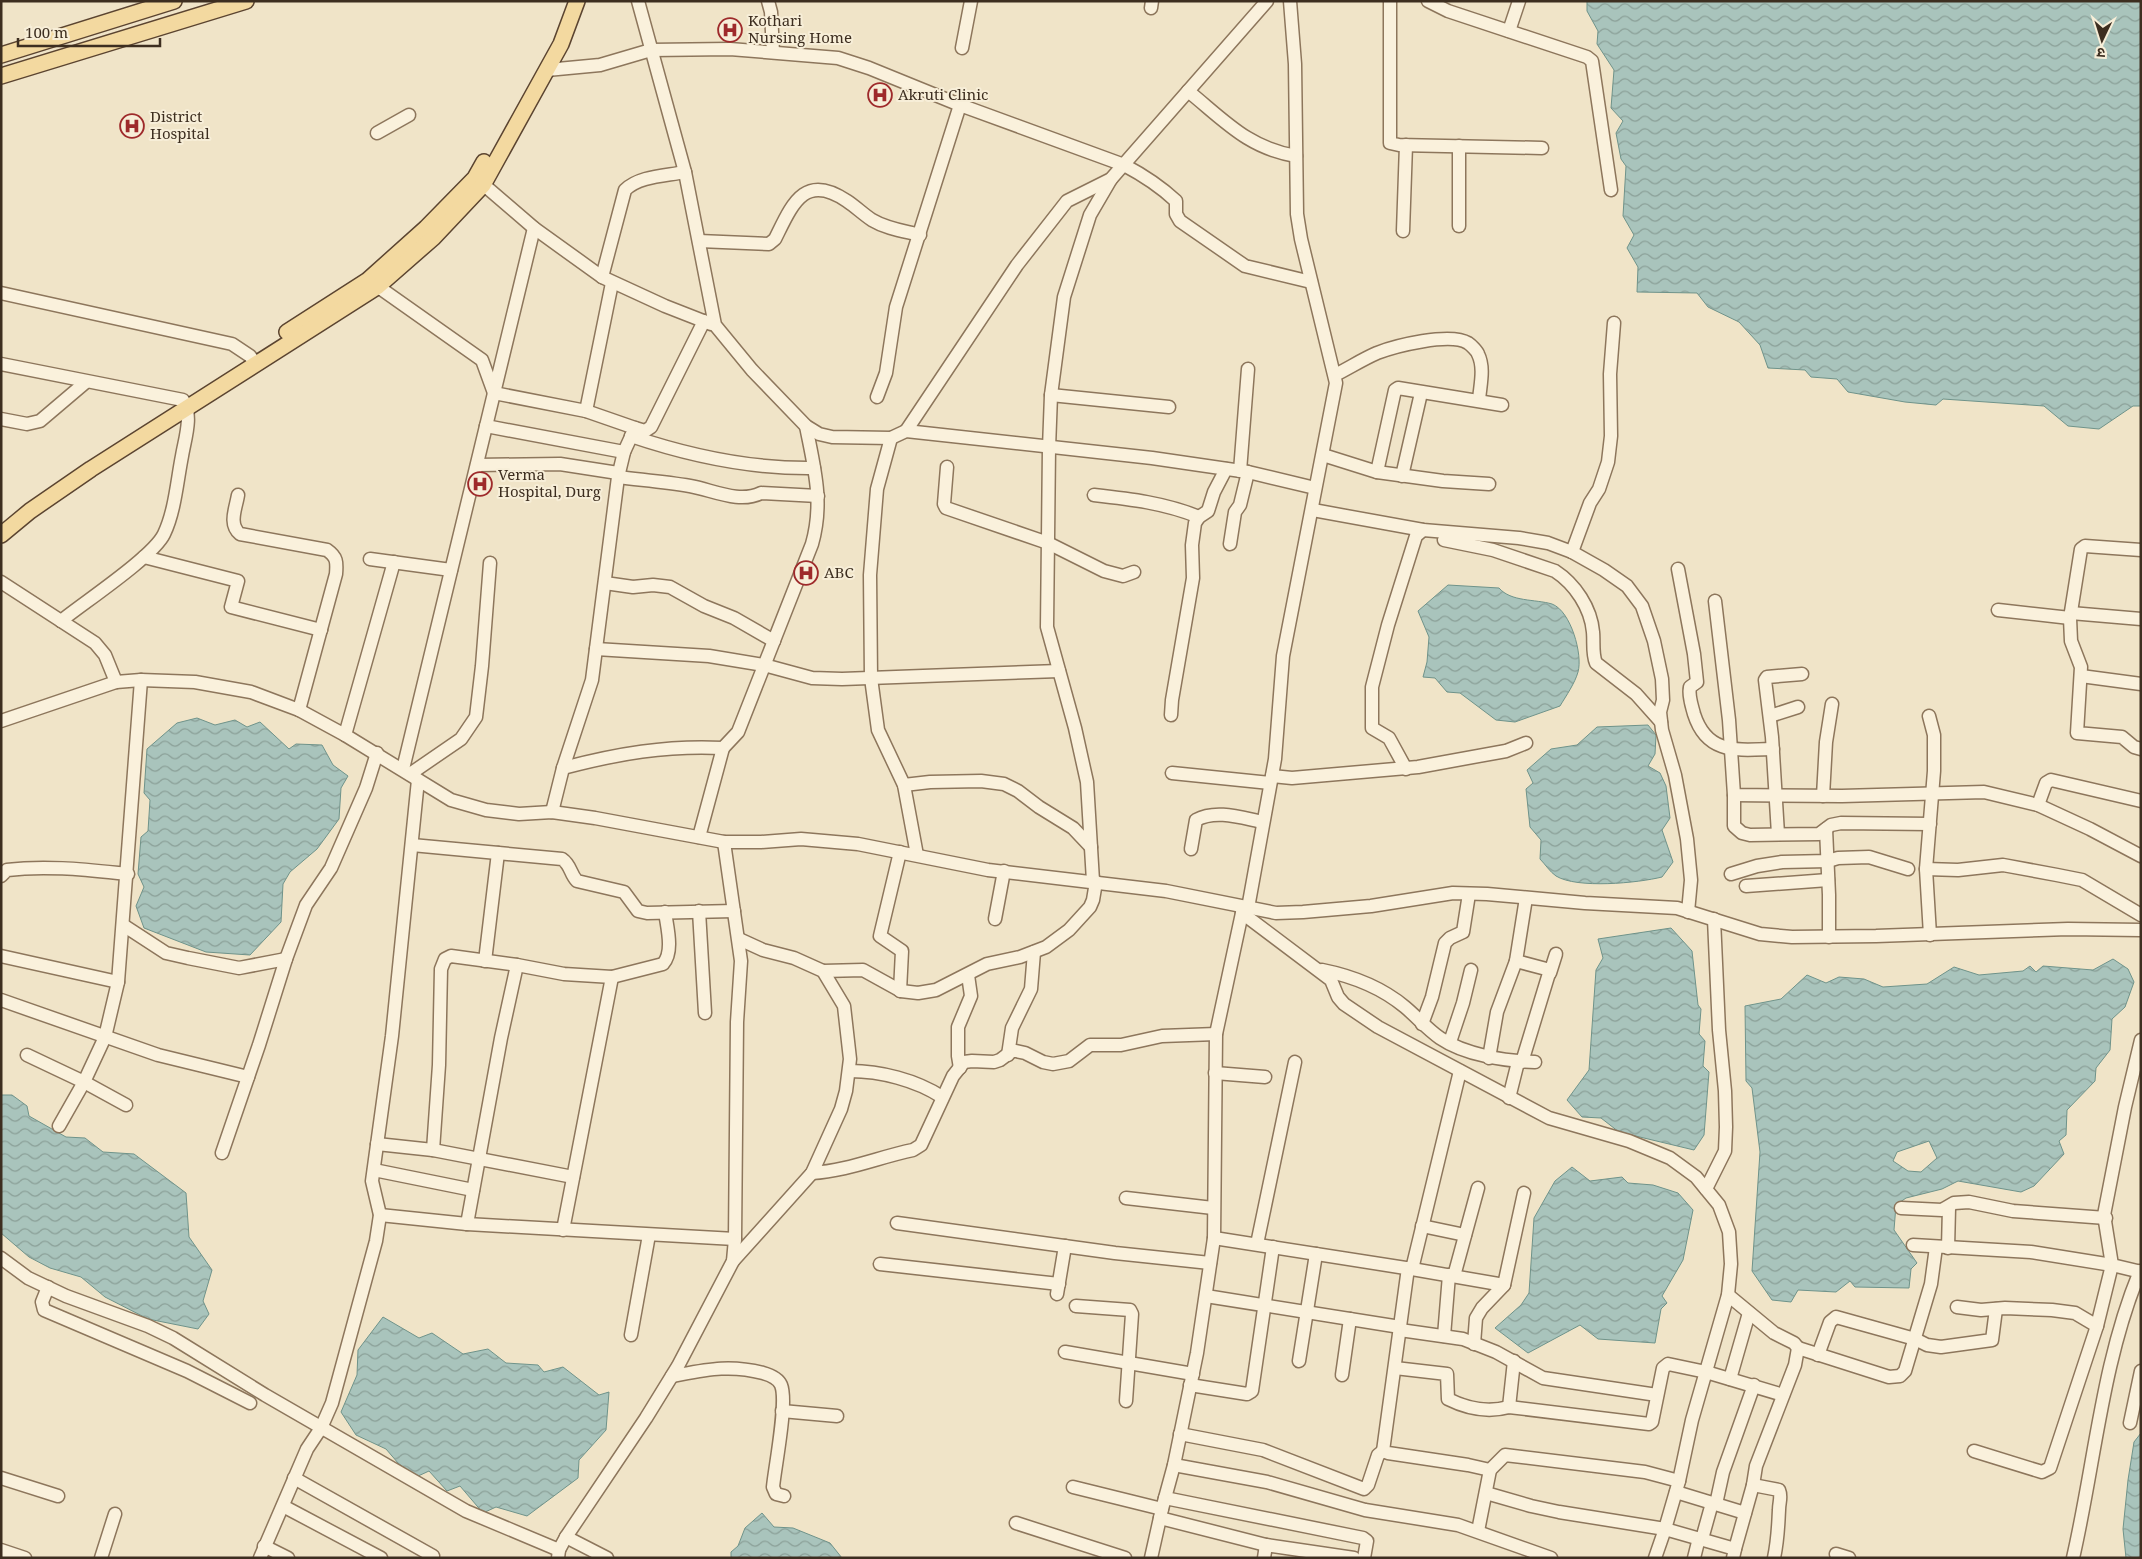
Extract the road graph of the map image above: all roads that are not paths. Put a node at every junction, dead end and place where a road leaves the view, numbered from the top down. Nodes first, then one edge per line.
1 (174, 1) edge
2 (246, 1) edge
3 (566, 1) edge
4 (577, 1) edge
5 (638, 1) edge
6 (768, 1) edge
7 (971, 1) edge
8 (1267, 1) edge
9 (1290, 1) edge
10 (1390, 1) edge
11 (1428, 1) edge
12 (1519, 1) edge
13 (1509, 31) junction
14 (962, 48) dead end
15 (650, 50) junction
16 (773, 52) junction
17 (1, 55) edge
18 (547, 70) junction
19 (1, 76) edge
20 (1188, 92) junction
21 (960, 105) junction
22 (409, 115) dead end
23 (377, 133) dead end
24 (1406, 145) junction
25 (1459, 146) junction
26 (1542, 148) dead end
27 (1296, 156) junction
28 (1124, 165) junction
29 (685, 172) junction
30 (1111, 178) junction
31 (479, 181) junction
32 (1611, 190) dead end
33 (1459, 226) dead end
34 (534, 228) junction
35 (1403, 231) dead end
36 (920, 235) junction
37 (699, 241) junction
38 (607, 280) junction
39 (1311, 282) junction
40 (372, 284) junction
41 (1, 293) edge
42 (710, 323) junction
43 (1614, 323) dead end
44 (253, 360) junction
45 (1, 364) edge
46 (1248, 369) dead end
47 (1335, 375) junction
48 (86, 382) junction
49 (494, 392) junction
50 (1421, 393) junction
51 (1051, 395) junction
52 (877, 397) dead end
53 (1479, 400) junction
54 (186, 403) junction
55 (1502, 405) dead end
56 (1169, 407) dead end
57 (586, 411) junction
58 (1, 419) edge
59 (486, 426) junction
60 (806, 426) junction
61 (906, 431) junction
62 (633, 432) junction
63 (891, 438) junction
64 (1049, 448) junction
65 (624, 452) junction
66 (1322, 455) junction
67 (477, 465) junction
68 (947, 467) dead end
69 (814, 468) junction
70 (1226, 469) junction
71 (1244, 472) junction
72 (1377, 472) junction
73 (618, 475) junction
74 (1402, 476) junction
75 (1489, 484) dead end
76 (1316, 488) junction
77 (238, 495) dead end
78 (1094, 495) dead end
79 (818, 496) junction
80 (1313, 510) junction
81 (1198, 517) junction
82 (1, 522) edge
83 (1419, 533) junction
84 (1, 535) edge
85 (1048, 543) junction
86 (1230, 544) dead end
87 (2141, 550) edge
88 (1572, 552) junction
89 (144, 557) junction
90 (370, 558) dead end
91 (394, 562) junction
92 (490, 563) dead end
93 (1678, 569) dead end
94 (451, 570) junction
95 (1134, 572) dead end
96 (1, 582) edge
97 (605, 583) junction
98 (1715, 601) dead end
99 (1998, 610) dead end
100 (2071, 616) junction
101 (2141, 619) edge
102 (61, 621) junction
103 (321, 630) junction
104 (774, 641) junction
105 (596, 649) junction
106 (764, 665) junction
107 (1059, 671) junction
108 (1802, 674) dead end
109 (2081, 676) junction
110 (871, 678) junction
111 (141, 680) junction
112 (116, 682) junction
113 (2141, 684) edge
114 (1832, 704) dead end
115 (1798, 706) dead end
116 (299, 710) junction
117 (1171, 716) dead end
118 (1770, 716) junction
119 (1930, 716) dead end
120 (1, 721) edge
121 (1661, 722) junction
122 (345, 734) junction
123 (1526, 743) dead end
124 (723, 748) junction
125 (2141, 749) edge
126 (1731, 750) junction
127 (1773, 750) junction
128 (376, 753) junction
129 (563, 768) junction
130 (1406, 769) junction
131 (1172, 773) dead end
132 (410, 774) junction
133 (1271, 780) junction
134 (904, 785) junction
135 (1931, 794) junction
136 (1734, 795) junction
137 (1776, 796) junction
138 (1823, 796) junction
139 (2141, 801) edge
140 (2038, 805) junction
141 (552, 812) junction
142 (1263, 822) junction
143 (1930, 824) junction
144 (1826, 829) junction
145 (1778, 834) junction
146 (700, 837) junction
147 (724, 842) junction
148 (412, 845) junction
149 (1091, 847) junction
150 (1192, 849) dead end
151 (900, 852) junction
152 (498, 853) junction
153 (917, 855) junction
154 (2141, 856) edge
155 (1828, 861) junction
156 (1908, 868) dead end
157 (1926, 869) junction
158 (1004, 871) junction
159 (128, 874) junction
160 (1731, 874) dead end
161 (1, 876) edge
162 (1828, 880) junction
163 (1094, 881) junction
164 (1746, 886) dead end
165 (1469, 894) junction
166 (1526, 898) junction
167 (699, 911) junction
168 (734, 911) junction
169 (1245, 911) junction
170 (665, 912) junction
171 (1688, 912) junction
172 (2141, 915) edge
173 (995, 919) dead end
174 (1714, 919) junction
175 (124, 926) junction
176 (2141, 930) edge
177 (1930, 935) junction
178 (1829, 937) junction
179 (739, 939) junction
180 (1034, 952) junction
181 (1556, 954) dead end
182 (1, 956) edge
183 (286, 959) junction
184 (485, 961) junction
185 (1516, 961) junction
186 (516, 965) junction
187 (1317, 969) junction
188 (1470, 970) dead end
189 (822, 971) junction
190 (1550, 973) junction
191 (968, 975) junction
192 (612, 977) junction
193 (118, 982) junction
194 (900, 991) junction
195 (1, 1000) edge
196 (705, 1013) dead end
197 (1422, 1024) junction
198 (1216, 1034) junction
199 (105, 1037) junction
200 (1450, 1042) junction
201 (2140, 1044) edge
202 (26, 1055) dead end
203 (1008, 1055) junction
204 (1489, 1058) junction
205 (1295, 1062) dead end
206 (1520, 1062) junction
207 (1535, 1062) dead end
208 (960, 1068) junction
209 (850, 1071) junction
210 (1460, 1071) junction
211 (1215, 1073) junction
212 (248, 1077) junction
213 (1265, 1077) dead end
214 (84, 1082) junction
215 (942, 1097) junction
216 (1509, 1098) junction
217 (126, 1105) dead end
218 (59, 1126) dead end
219 (377, 1144) junction
220 (433, 1150) junction
221 (222, 1153) dead end
222 (479, 1159) junction
223 (374, 1170) junction
224 (812, 1172) junction
225 (572, 1177) junction
226 (1478, 1188) dead end
227 (1706, 1189) junction
228 (473, 1190) junction
229 (1524, 1193) dead end
230 (1126, 1198) dead end
231 (1214, 1208) junction
232 (1901, 1208) dead end
233 (1949, 1208) junction
234 (380, 1215) junction
235 (2106, 1218) junction
236 (897, 1223) dead end
237 (467, 1224) junction
238 (1422, 1226) junction
239 (563, 1230) junction
240 (649, 1234) junction
241 (1465, 1235) junction
242 (1214, 1238) junction
243 (736, 1239) junction
244 (1257, 1244) junction
245 (1913, 1245) dead end
246 (1065, 1246) junction
247 (1273, 1247) junction
248 (1942, 1248) junction
249 (1316, 1254) junction
250 (1, 1258) edge
251 (733, 1261) junction
252 (1210, 1263) junction
253 (880, 1264) dead end
254 (2112, 1265) junction
255 (1410, 1268) junction
256 (2140, 1272) edge
257 (1452, 1276) junction
258 (1504, 1285) junction
259 (48, 1287) junction
260 (1728, 1295) junction
261 (1206, 1296) junction
262 (2141, 1299) edge
263 (2127, 1302) junction
264 (1264, 1305) junction
265 (1076, 1306) dead end
266 (1957, 1307) dead end
267 (1996, 1309) junction
268 (1307, 1312) junction
269 (1749, 1314) junction
270 (1350, 1319) junction
271 (2096, 1326) junction
272 (1400, 1328) junction
273 (631, 1335) dead end
274 (1444, 1336) junction
275 (1915, 1339) junction
276 (1474, 1344) junction
277 (1798, 1348) junction
278 (1065, 1352) dead end
279 (1818, 1354) junction
280 (1299, 1361) dead end
281 (1514, 1361) junction
282 (1130, 1363) junction
283 (1395, 1368) junction
284 (2141, 1371) edge
285 (1706, 1372) junction
286 (1342, 1375) dead end
287 (672, 1376) junction
288 (1730, 1379) junction
289 (1192, 1380) junction
290 (1754, 1386) junction
291 (1658, 1395) junction
292 (1783, 1395) junction
293 (1126, 1401) dead end
294 (250, 1403) dead end
295 (1509, 1407) junction
296 (782, 1411) junction
297 (837, 1416) dead end
298 (2130, 1422) dead end
299 (321, 1428) junction
300 (1180, 1434) junction
301 (1383, 1451) junction
302 (1974, 1451) dead end
303 (1174, 1465) junction
304 (1490, 1470) junction
305 (1, 1478) edge
306 (294, 1478) junction
307 (1753, 1485) junction
308 (1073, 1487) dead end
309 (1677, 1487) junction
310 (1486, 1493) junction
311 (58, 1496) dead end
312 (784, 1496) dead end
313 (1714, 1504) junction
314 (1162, 1508) junction
315 (280, 1513) junction
316 (1745, 1513) junction
317 (115, 1514) dead end
318 (1016, 1524) dead end
319 (1665, 1529) junction
320 (1478, 1531) junction
321 (566, 1537) junction
322 (1701, 1539) junction
323 (1, 1550) edge
324 (1265, 1551) edge
325 (262, 1552) edge
326 (1734, 1553) edge
327 (558, 1554) edge
328 (1836, 1554) dead end
329 (433, 1556) dead end
330 (24, 1558) edge
331 (100, 1558) edge
332 (288, 1558) edge
333 (381, 1558) edge
334 (607, 1558) edge
335 (1125, 1558) edge
336 (1151, 1558) edge
337 (1354, 1558) edge
338 (1364, 1558) edge
339 (1551, 1558) edge
340 (1655, 1558) edge
341 (1694, 1558) edge
342 (1774, 1558) edge
343 (1849, 1558) edge
344 (2074, 1558) edge

1 - 17 main road
2 - 19 main road
3 - 31 main road
4 - 18 main road
5 - 15 street
6 - 16 street
7 - 14 street
8 - 20 street
9 - 27 street
10 - 24 street
11 - 13 street
12 - 13 street
13 - 32 street
15 - 16 street
15 - 18 street
15 - 29 street
16 - 21 street
18 - 31 main road
20 - 27 street
20 - 28 street
21 - 28 street
21 - 36 street
22 - 23 street
24 - 25 street
24 - 35 street
25 - 26 street
25 - 33 street
27 - 39 street
28 - 30 street
28 - 39 street
29 - 37 street
29 - 38 street
30 - 51 street
30 - 61 street
31 - 34 street
31 - 40 main road
34 - 38 street
34 - 49 street
36 - 37 street
36 - 52 street
37 - 42 street
38 - 42 street
38 - 57 street
39 - 47 street
40 - 44 main road
40 - 49 street
41 - 44 street
42 - 60 street
42 - 62 street
43 - 88 street
44 - 54 main road
45 - 48 street
46 - 71 street
47 - 53 street
47 - 66 street
48 - 54 street
48 - 58 street
49 - 57 street
49 - 59 street
50 - 53 street
50 - 72 street
50 - 74 street
51 - 56 street
51 - 64 street
53 - 55 street
54 - 82 main road
54 - 84 main road
54 - 89 street
57 - 62 street
59 - 65 street
59 - 67 street
60 - 63 street
60 - 69 street
61 - 63 street
61 - 64 street
62 - 65 street
62 - 69 street
63 - 110 street
64 - 70 street
64 - 85 street
65 - 73 street
66 - 72 street
66 - 76 street
67 - 73 street
67 - 94 street
68 - 85 street
69 - 79 street
70 - 71 street
70 - 81 street
71 - 76 street
71 - 86 street
72 - 74 street
73 - 79 street
73 - 97 street
74 - 75 street
76 - 80 street
77 - 103 street
78 - 81 street
79 - 104 street
80 - 83 street
80 - 133 street
81 - 117 street
83 - 88 street
83 - 121 street
83 - 130 street
85 - 95 street
85 - 107 street
87 - 100 street
88 - 121 street
89 - 102 street
89 - 103 street
90 - 91 street
91 - 94 street
91 - 122 street
92 - 132 street
93 - 126 street
94 - 132 street
96 - 102 street
97 - 104 street
97 - 105 street
98 - 126 street
99 - 100 street
100 - 101 street
100 - 109 street
102 - 112 street
103 - 116 street
104 - 106 street
105 - 106 street
105 - 129 street
106 - 110 street
106 - 124 street
107 - 110 street
107 - 149 street
108 - 118 street
109 - 113 street
109 - 125 street
110 - 134 street
111 - 112 street
111 - 116 street
111 - 159 street
112 - 120 street
114 - 138 street
115 - 118 street
116 - 122 street
118 - 127 street
119 - 135 street
121 - 171 street
122 - 128 street
123 - 130 street
124 - 129 street
124 - 146 street
126 - 127 street
126 - 136 street
127 - 137 street
128 - 132 street
128 - 183 street
129 - 141 street
130 - 133 street
131 - 133 street
132 - 141 street
132 - 148 street
133 - 142 street
134 - 149 street
134 - 153 street
135 - 138 street
135 - 140 street
135 - 143 street
136 - 137 street
136 - 145 street
137 - 138 street
137 - 145 street
139 - 140 street
140 - 154 street
141 - 146 street
142 - 150 street
142 - 169 street
143 - 144 street
143 - 157 street
144 - 145 street
144 - 155 street
146 - 147 street
147 - 151 street
147 - 168 street
148 - 152 street
148 - 219 street
149 - 163 street
151 - 153 street
151 - 194 street
152 - 170 street
152 - 184 street
153 - 158 street
155 - 156 street
155 - 160 street
155 - 162 street
157 - 172 street
157 - 177 street
158 - 163 street
158 - 173 street
159 - 161 street
159 - 175 street
162 - 164 street
162 - 178 street
163 - 169 street
163 - 180 street
165 - 166 street
165 - 169 street
165 - 197 street
166 - 171 street
166 - 185 street
167 - 168 street
167 - 170 street
167 - 196 street
168 - 179 street
169 - 187 street
169 - 198 street
170 - 192 street
171 - 174 street
174 - 178 street
174 - 227 street
175 - 183 street
175 - 193 street
176 - 177 street
177 - 178 street
179 - 189 street
179 - 243 street
180 - 191 street
180 - 203 street
181 - 190 street
182 - 193 street
183 - 212 street
184 - 186 street
184 - 220 street
185 - 190 street
185 - 204 street
186 - 192 street
186 - 222 street
187 - 197 street
187 - 210 street
188 - 200 street
189 - 194 street
189 - 209 street
190 - 206 street
191 - 194 street
191 - 208 street
192 - 225 street
193 - 199 street
195 - 199 street
197 - 200 street
198 - 203 street
198 - 211 street
199 - 212 street
199 - 214 street
200 - 204 street
201 - 235 street
202 - 214 street
203 - 208 street
204 - 206 street
205 - 244 street
206 - 207 street
206 - 216 street
208 - 215 street
209 - 215 street
209 - 224 street
210 - 216 street
210 - 238 street
211 - 213 street
211 - 231 street
212 - 221 street
214 - 217 street
214 - 218 street
215 - 224 street
216 - 227 street
219 - 220 street
219 - 223 street
220 - 222 street
222 - 225 street
222 - 228 street
223 - 228 street
223 - 234 street
224 - 251 street
225 - 239 street
226 - 241 street
227 - 260 street
228 - 237 street
229 - 258 street
230 - 231 street
231 - 242 street
232 - 233 street
233 - 235 street
233 - 248 street
234 - 237 street
234 - 299 street
235 - 254 street
236 - 246 street
237 - 239 street
238 - 241 street
238 - 255 street
239 - 240 street
240 - 243 street
240 - 273 street
241 - 257 street
242 - 244 street
242 - 252 street
243 - 251 street
244 - 247 street
245 - 248 street
246 - 252 street
246 - 253 street
247 - 249 street
247 - 264 street
248 - 254 street
248 - 275 street
249 - 255 street
249 - 268 street
250 - 259 street
251 - 287 street
252 - 261 street
254 - 256 street
254 - 271 street
255 - 257 street
255 - 272 street
256 - 263 street
257 - 258 street
257 - 274 street
258 - 276 street
259 - 294 street
259 - 299 street
260 - 269 street
260 - 285 street
261 - 264 street
261 - 289 street
262 - 263 street
263 - 344 street
264 - 268 street
264 - 289 street
265 - 282 street
266 - 267 street
267 - 271 street
267 - 275 street
268 - 270 street
268 - 280 street
269 - 277 street
269 - 288 street
270 - 272 street
270 - 286 street
271 - 302 street
272 - 274 street
272 - 283 street
274 - 276 street
275 - 279 street
275 - 279 street
276 - 281 street
277 - 279 street
277 - 292 street
278 - 282 street
281 - 291 street
281 - 295 street
282 - 289 street
282 - 293 street
283 - 295 street
283 - 301 street
284 - 298 street
285 - 288 street
285 - 291 street
285 - 309 street
287 - 296 street
287 - 321 street
288 - 290 street
289 - 300 street
290 - 292 street
290 - 313 street
291 - 295 street
292 - 307 street
296 - 297 street
296 - 312 street
299 - 306 street
299 - 327 street
300 - 301 street
300 - 303 street
301 - 304 street
303 - 314 street
303 - 320 street
304 - 309 street
304 - 310 street
305 - 311 street
306 - 315 street
306 - 329 street
307 - 316 street
307 - 342 street
308 - 314 street
309 - 313 street
309 - 319 street
310 - 319 street
310 - 320 street
313 - 316 street
313 - 322 street
314 - 324 street
314 - 336 street
314 - 338 street
315 - 325 street
315 - 333 street
316 - 326 street
317 - 331 street
318 - 335 street
319 - 322 street
319 - 340 street
320 - 339 street
321 - 327 street
321 - 334 street
322 - 326 street
322 - 341 street
323 - 330 street
324 - 337 street
325 - 332 street
328 - 343 street

